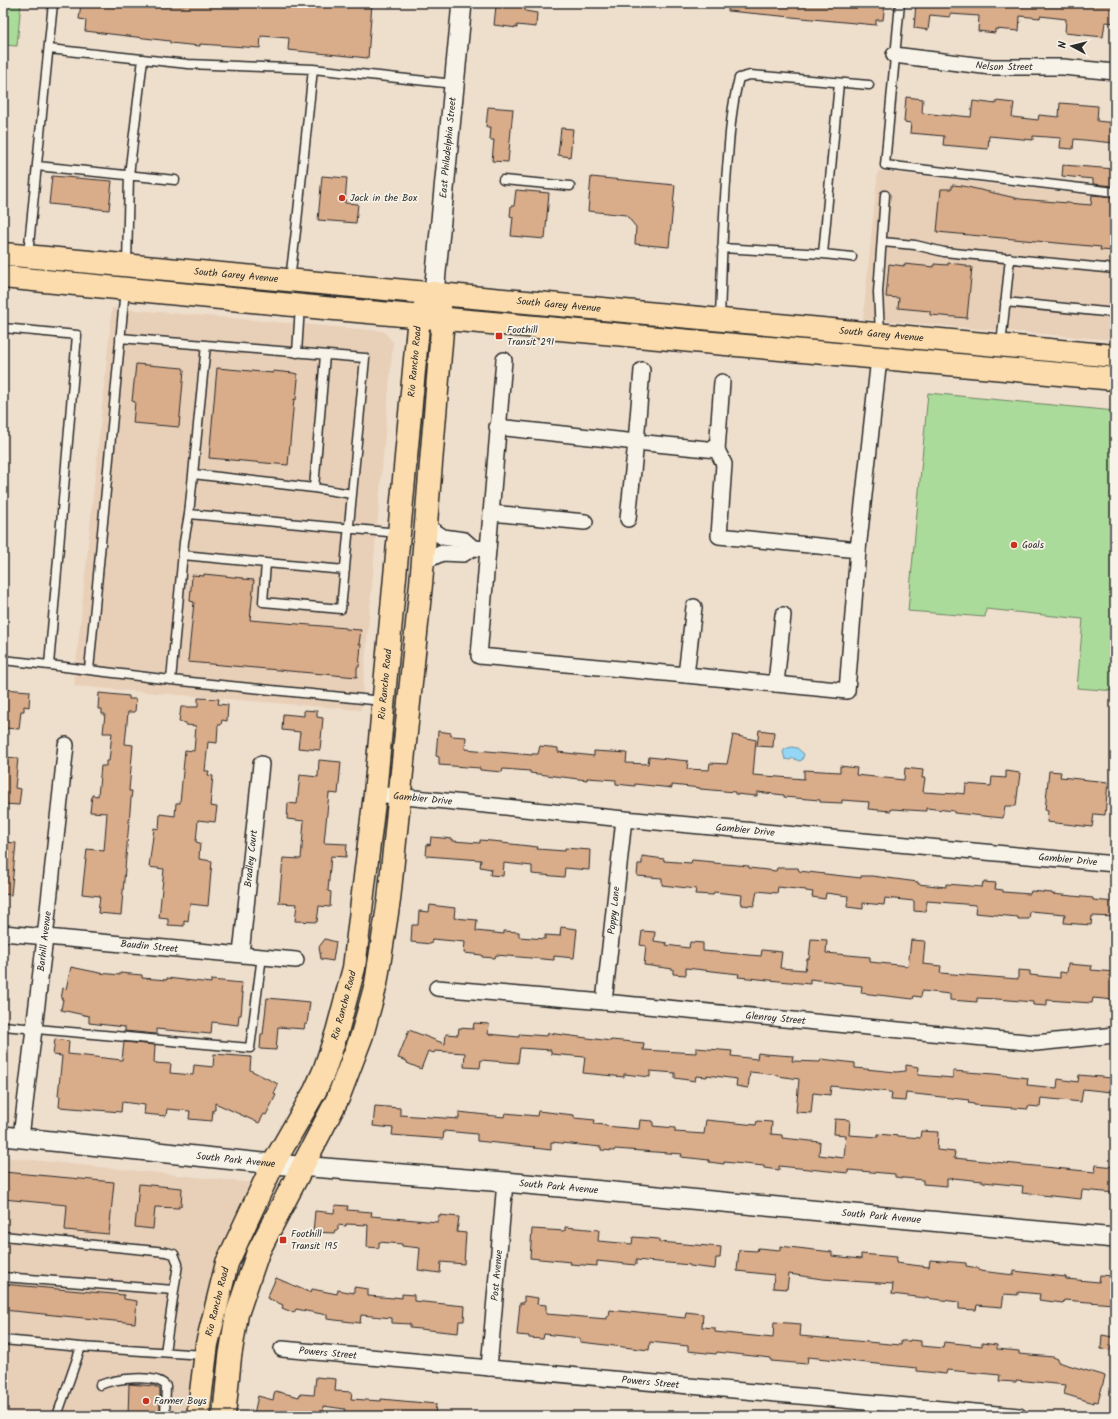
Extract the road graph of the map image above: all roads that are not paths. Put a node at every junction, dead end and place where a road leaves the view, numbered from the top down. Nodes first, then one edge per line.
1 (53, 3) edge
2 (462, 3) edge
3 (900, 3) edge
4 (49, 49) junction
5 (894, 56) junction
6 (143, 59) junction
7 (313, 69) junction
8 (1115, 72) edge
9 (839, 83) junction
10 (454, 84) junction
11 (869, 85) dead end
12 (37, 166) junction
13 (129, 175) junction
14 (175, 180) dead end
15 (503, 180) dead end
16 (570, 186) dead end
17 (1115, 192) edge
18 (885, 196) dead end
19 (882, 242) junction
20 (722, 248) junction
21 (3, 254) edge
22 (823, 254) junction
23 (28, 256) junction
24 (852, 257) dead end
25 (1010, 258) junction
26 (127, 265) junction
27 (1115, 269) edge
28 (3, 277) edge
29 (290, 280) junction
30 (125, 289) junction
31 (434, 293) junction
32 (1005, 302) junction
33 (300, 305) junction
34 (1115, 313) edge
35 (419, 316) junction
36 (443, 318) junction
37 (720, 319) junction
38 (3, 328) edge
39 (880, 334) junction
40 (120, 338) junction
41 (925, 338) junction
42 (206, 345) junction
43 (1001, 345) junction
44 (297, 353) junction
45 (841, 354) junction
46 (325, 355) junction
47 (1115, 356) edge
48 (879, 358) junction
49 (504, 360) dead end
50 (642, 370) dead end
51 (1115, 379) edge
52 (722, 382) dead end
53 (497, 427) junction
54 (636, 442) junction
55 (717, 450) junction
56 (193, 474) junction
57 (314, 488) junction
58 (352, 494) junction
59 (492, 513) junction
60 (189, 514) junction
61 (628, 519) dead end
62 (586, 522) dead end
63 (425, 525) junction
64 (348, 529) junction
65 (398, 533) junction
66 (480, 549) junction
67 (858, 550) junction
68 (183, 555) junction
69 (266, 562) junction
70 (423, 562) junction
71 (345, 570) junction
72 (694, 607) dead end
73 (418, 609) junction
74 (783, 615) dead end
75 (3, 660) edge
76 (49, 665) junction
77 (89, 670) junction
78 (686, 675) junction
79 (171, 680) junction
80 (776, 684) junction
81 (384, 701) junction
82 (409, 703) junction
83 (66, 744) dead end
84 (261, 764) dead end
85 (375, 794) junction
86 (400, 796) junction
87 (624, 819) junction
88 (1115, 864) edge
89 (3, 933) edge
90 (46, 938) junction
91 (240, 954) junction
92 (262, 956) junction
93 (296, 960) dead end
94 (437, 988) dead end
95 (604, 1002) junction
96 (3, 1026) edge
97 (34, 1028) junction
98 (1115, 1035) edge
99 (12, 1136) edge
100 (274, 1164) junction
101 (302, 1166) junction
102 (505, 1182) junction
103 (3, 1236) edge
104 (1115, 1238) edge
105 (3, 1277) edge
106 (174, 1290) junction
107 (3, 1340) edge
108 (81, 1346) junction
109 (282, 1349) dead end
110 (165, 1352) junction
111 (205, 1355) junction
112 (230, 1357) junction
113 (489, 1368) junction
114 (100, 1385) dead end
115 (57, 1416) edge
116 (165, 1416) edge
117 (198, 1416) edge
118 (224, 1416) edge
119 (1019, 1416) edge

1 - 4 lane
2 - 10 street, East Philadelphia Street
3 - 5 lane
4 - 6 lane
4 - 12 lane
5 - 8 street, Nelson Street
5 - 17 lane
6 - 7 lane
6 - 13 lane
7 - 10 lane
7 - 29 lane
9 - 11 lane
9 - 20 lane
9 - 22 lane
10 - 31 street, East Philadelphia Street
12 - 13 lane
12 - 23 lane
13 - 14 lane
13 - 26 lane
15 - 16 lane
18 - 19 lane
19 - 25 lane
19 - 39 lane
20 - 22 lane
20 - 37 lane
21 - 23 main road, South Garey Avenue
22 - 24 lane
23 - 26 main road, South Garey Avenue
25 - 27 lane
25 - 32 lane
26 - 29 main road, South Garey Avenue
26 - 30 main road
28 - 30 main road
29 - 31 main road, South Garey Avenue
30 - 33 main road
30 - 40 lane
31 - 35 main road, Rio Rancho Road
31 - 36 main road
31 - 37 main road, South Garey Avenue
32 - 34 lane
32 - 43 lane
33 - 35 main road
33 - 44 lane
35 - 36 main road
35 - 65 main road, Rio Rancho Road
36 - 45 main road
36 - 63 main road
37 - 39 main road, South Garey Avenue
38 - 76 lane
39 - 41 main road, South Garey Avenue
39 - 45 main road
40 - 42 lane
40 - 77 lane
41 - 43 main road, South Garey Avenue
41 - 48 main road
42 - 44 lane
42 - 56 lane
43 - 47 main road, South Garey Avenue
44 - 46 lane
45 - 48 main road
46 - 57 lane
46 - 58 lane
48 - 51 main road
48 - 67 street
49 - 53 street
50 - 54 street
52 - 55 street
53 - 54 street
53 - 59 street
54 - 55 street
54 - 61 street
55 - 67 street
56 - 57 lane
56 - 60 lane
57 - 58 lane
58 - 64 lane
59 - 62 street
59 - 66 street
60 - 64 lane
60 - 68 lane
63 - 66 street
63 - 70 main road
64 - 65 lane
64 - 71 lane
65 - 73 main road
65 - 81 main road, Rio Rancho Road
66 - 70 street
66 - 78 street
67 - 80 street
68 - 69 lane
68 - 79 lane
69 - 71 lane
69 - 71 lane
70 - 73 main road
72 - 78 street
73 - 82 main road
74 - 80 street
75 - 76 lane
76 - 77 lane
77 - 79 lane
78 - 80 street
79 - 81 lane
81 - 82 main road
81 - 85 main road, Rio Rancho Road
82 - 86 main road
83 - 90 street, Barhill Avenue
84 - 91 street, Bradley Court
85 - 86 street, Gambier Drive
85 - 100 main road, Rio Rancho Road
86 - 87 street, Gambier Drive
86 - 101 main road
87 - 88 street, Gambier Drive
87 - 95 street, Poppy Lane
89 - 90 street, Baudin Street
90 - 91 street, Baudin Street
90 - 97 street, Barhill Avenue
91 - 92 street, Baudin Street
92 - 93 street, Baudin Street
92 - 97 lane
94 - 95 street, Glenroy Street
95 - 98 street, Glenroy Street
96 - 97 lane
97 - 99 street, Barhill Avenue
99 - 100 street, South Park Avenue
100 - 101 street, South Park Avenue
100 - 111 main road, Rio Rancho Road
101 - 102 street, South Park Avenue
101 - 112 main road
102 - 104 street, South Park Avenue
102 - 113 street, Post Avenue
103 - 106 lane
105 - 106 lane
106 - 110 lane
107 - 108 lane
108 - 110 lane
108 - 115 lane
109 - 113 street, Powers Street
110 - 111 lane
111 - 112 main road
111 - 117 main road, Rio Rancho Road
112 - 118 main road
113 - 119 street, Powers Street
114 - 116 lane

